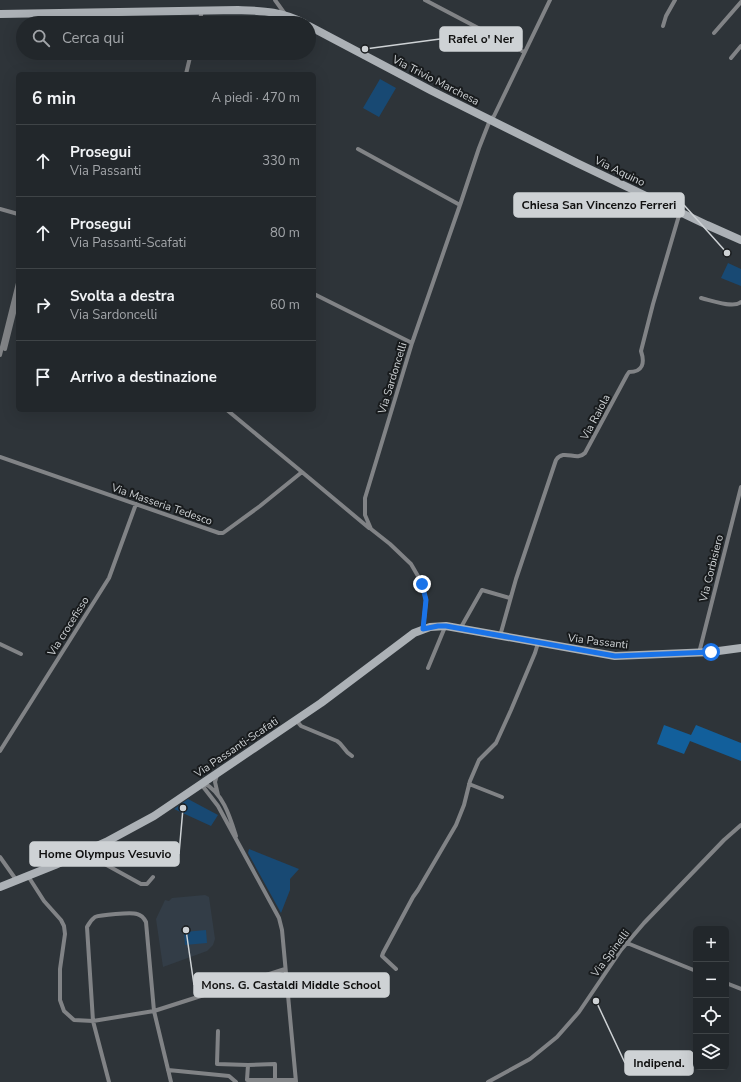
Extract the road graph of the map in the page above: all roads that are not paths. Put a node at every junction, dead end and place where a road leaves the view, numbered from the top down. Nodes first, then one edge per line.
1 (275, 0) edge
2 (425, 0) edge
3 (550, 0) edge
4 (675, 0) edge
5 (741, 2) edge
6 (202, 11) junction
7 (0, 14) edge
8 (286, 15) joint
9 (201, 16) edge
10 (663, 26) dead end
11 (316, 30) edge
12 (714, 33) dead end
13 (741, 46) edge
14 (524, 52) junction
15 (731, 58) dead end
16 (189, 60) edge
17 (186, 72) edge
18 (490, 120) junction
19 (358, 149) dead end
20 (460, 205) junction
21 (0, 209) edge
22 (680, 212) junction
23 (16, 213) edge
24 (741, 240) edge
25 (16, 291) edge
26 (316, 295) edge
27 (701, 298) dead end
28 (16, 305) edge
29 (740, 305) edge
30 (412, 343) junction
31 (5, 349) dead end
32 (0, 355) edge
33 (229, 412) edge
34 (0, 457) edge
35 (302, 472) junction
36 (741, 487) edge
37 (136, 504) junction
38 (371, 529) junction
39 (510, 598) junction
40 (446, 626) junction
41 (423, 629) junction
42 (460, 629) junction
43 (477, 632) joint
44 (499, 637) junction
45 (538, 643) junction
46 (0, 644) edge
47 (741, 648) edge
48 (699, 653) junction
49 (21, 654) dead end
50 (428, 668) dead end
51 (296, 720) junction
52 (0, 751) edge
53 (352, 756) dead end
54 (219, 772) junction
55 (202, 783) junction
56 (469, 784) junction
57 (218, 796) junction
58 (502, 797) dead end
59 (741, 825) edge
60 (238, 842) junction
61 (83, 852) junction
62 (0, 857) edge
63 (28, 876) junction
64 (154, 877) dead end
65 (17, 881) junction
66 (0, 887) edge
67 (627, 943) junction
68 (284, 969) junction
69 (396, 969) dead end
70 (693, 970) edge
71 (729, 984) edge
72 (741, 989) edge
73 (154, 1012) junction
74 (93, 1021) junction
75 (218, 1031) dead end
76 (248, 1065) junction
77 (168, 1070) junction
78 (275, 1080) junction
79 (296, 1081) edge
80 (109, 1082) edge
81 (171, 1082) edge
82 (236, 1082) edge
83 (488, 1082) edge

1 - 8 street
2 - 14 street
3 - 14 street, Via Sardoncelli
4 - 10 street
5 - 12 street
6 - 7 street
6 - 8 street
6 - 9 street
11 - 18 street, Via Trivio Marchesa
13 - 15 street
14 - 18 street, Via Sardoncelli
16 - 17 street
18 - 20 street, Via Sardoncelli
18 - 22 street, Via Aquino
19 - 20 street
20 - 30 street, Via Sardoncelli
21 - 23 street
22 - 24 street, Via Aquino
22 - 39 street, Via Raiola
25 - 32 street
26 - 30 street
27 - 29 street
28 - 31 street
30 - 38 street, Via Sardoncelli
33 - 35 street
34 - 37 street, Via Masseria Tedesco
35 - 37 street, Via Masseria Tedesco
35 - 38 street
36 - 48 street, Via Corbisiero
37 - 52 street, Via crocefisso
38 - 41 street
39 - 42 street
39 - 44 street, Via Raiola
40 - 41 street, Via Passanti-Scafati
40 - 42 street, Via Passanti-Scafati
40 - 50 street
41 - 51 street, Via Passanti-Scafati
42 - 43 street, Via Passanti-Scafati
43 - 44 street, Via Passanti
44 - 45 street, Via Passanti
45 - 48 street, Via Passanti
45 - 56 street
46 - 49 street
47 - 48 street, Via Passanti
51 - 53 street
51 - 54 street, Via Passanti-Scafati
54 - 55 street, Via Passanti-Scafati
54 - 57 street
55 - 57 street
55 - 60 street
55 - 61 street, Via Passanti-Scafati
56 - 58 street
56 - 69 street
57 - 60 street
59 - 67 street, Via Spinelli
60 - 68 street
61 - 63 street, Via Passanti-Scafati
61 - 64 street
62 - 65 street
63 - 65 street, Via Passanti-Scafati
63 - 74 street
65 - 66 street, Via Passanti-Scafati
67 - 70 street
67 - 83 street, Via Spinelli
68 - 73 street
68 - 79 street
71 - 72 street
73 - 74 street
73 - 74 street
73 - 77 street
74 - 80 street
75 - 76 street
76 - 78 street
76 - 78 street
77 - 81 street
77 - 82 street
78 - 79 street

